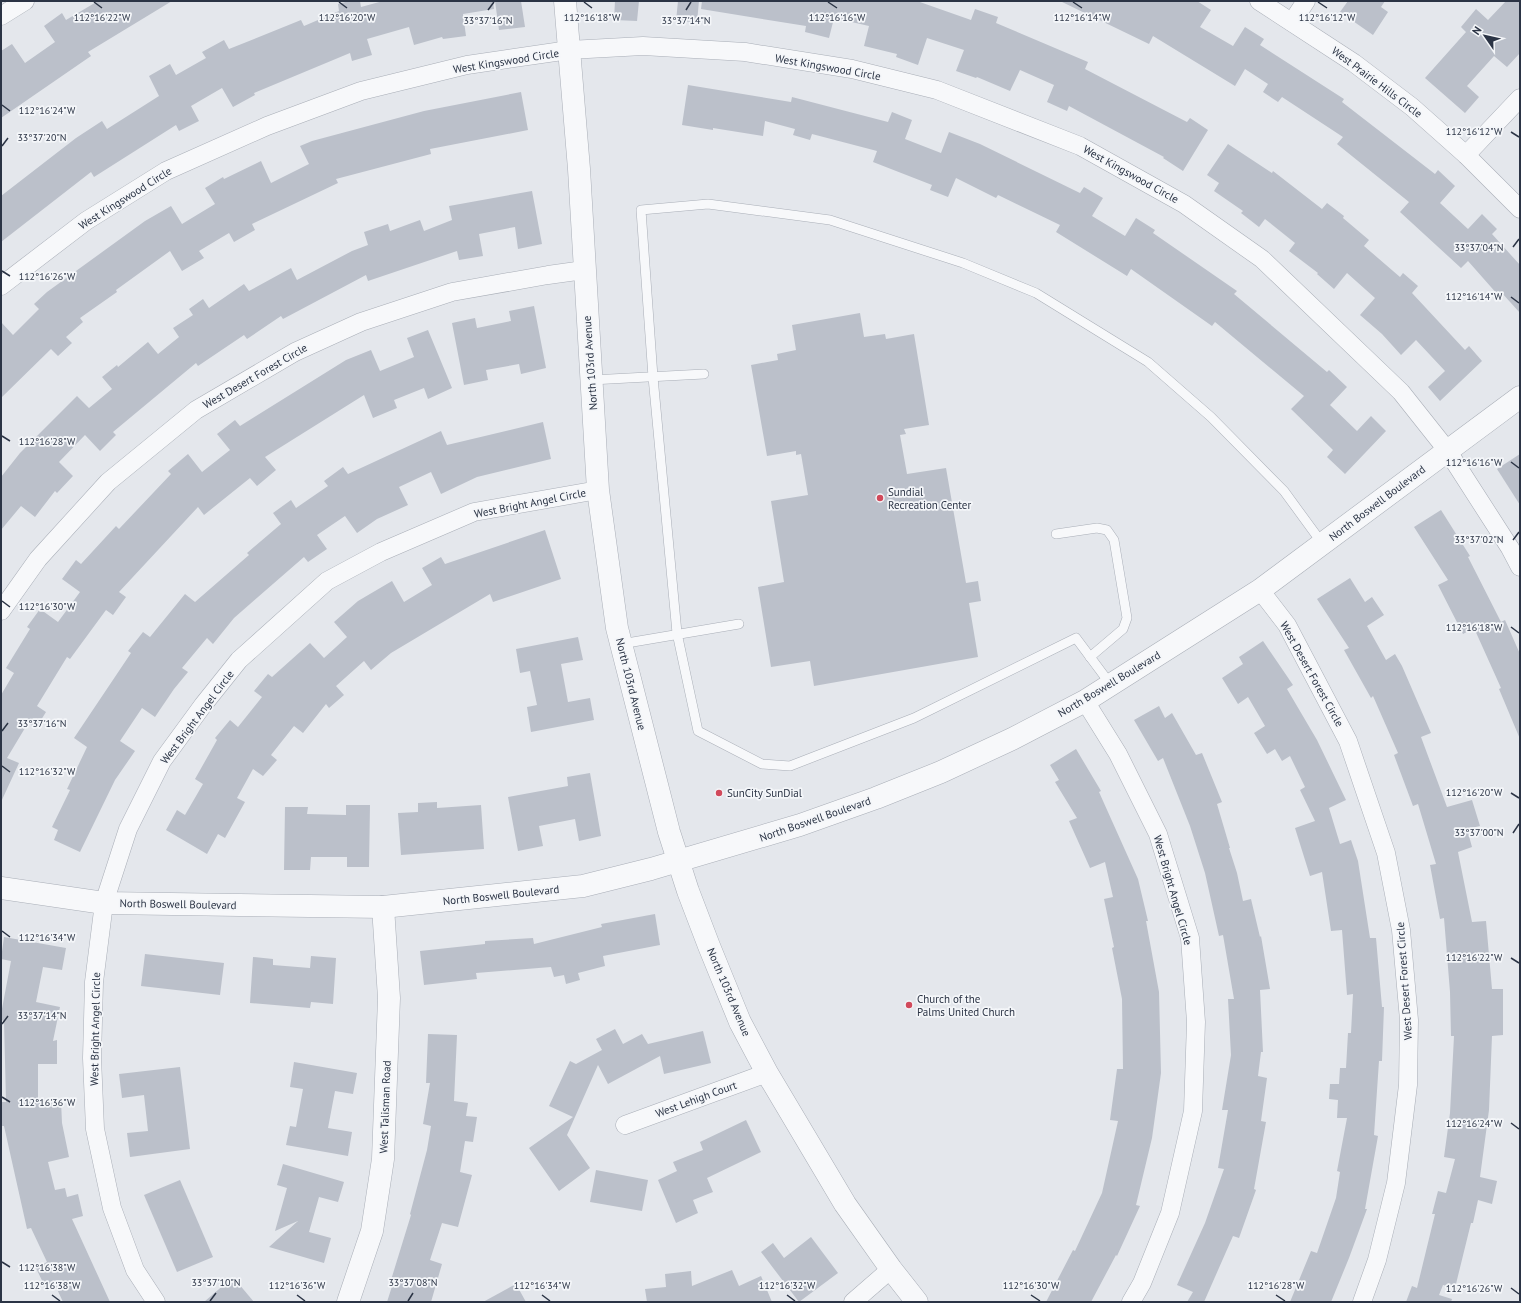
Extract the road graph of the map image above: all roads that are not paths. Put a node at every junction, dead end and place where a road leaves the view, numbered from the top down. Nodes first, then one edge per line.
1 (25, 1) edge
2 (565, 1) edge
3 (1259, 1) edge
4 (1306, 1) edge
5 (1, 16) edge
6 (1292, 22) junction
7 (569, 50) junction
8 (1520, 98) edge
9 (1466, 156) junction
10 (1520, 209) edge
11 (584, 270) junction
12 (1, 286) edge
13 (704, 374) dead end
14 (653, 377) junction
15 (591, 380) junction
16 (1520, 397) edge
17 (1447, 450) junction
18 (598, 490) junction
19 (1056, 534) dead end
20 (1322, 543) junction
21 (1520, 567) edge
22 (1260, 590) junction
23 (1, 611) edge
24 (739, 624) dead end
25 (677, 633) junction
26 (621, 644) junction
27 (1090, 657) junction
28 (1111, 685) junction
29 (1086, 701) junction
30 (678, 860) junction
31 (1, 888) edge
32 (104, 903) junction
33 (383, 907) junction
34 (767, 1074) junction
35 (625, 1125) dead end
36 (891, 1269) junction
37 (156, 1302) edge
38 (348, 1302) edge
39 (853, 1302) edge
40 (917, 1302) edge
41 (1131, 1302) edge
42 (1362, 1302) edge

1 - 5 street
2 - 7 street, North 103rd Avenue
3 - 6 street, West Prairie Hills Circle
4 - 6 street
6 - 9 street, West Prairie Hills Circle
7 - 11 street, North 103rd Avenue
7 - 12 street, West Kingswood Circle
7 - 17 street, West Kingswood Circle
8 - 9 street
9 - 10 street, West Prairie Hills Circle
11 - 15 street, North 103rd Avenue
11 - 23 street, West Desert Forest Circle
13 - 14 lane
14 - 15 lane
14 - 20 lane
14 - 25 lane
15 - 18 street, North 103rd Avenue
16 - 17 street, North Boswell Boulevard
17 - 20 street, North Boswell Boulevard
17 - 21 street, West Kingswood Circle
18 - 26 street, North 103rd Avenue
18 - 32 street, West Bright Angel Circle
19 - 27 lane
20 - 22 street, North Boswell Boulevard
22 - 28 street, North Boswell Boulevard
22 - 42 street, West Desert Forest Circle
24 - 25 lane
25 - 26 lane
25 - 27 lane
26 - 30 street, North 103rd Avenue
27 - 28 lane
28 - 29 street, North Boswell Boulevard
29 - 30 street, North Boswell Boulevard
29 - 41 street, West Bright Angel Circle
30 - 33 street, North Boswell Boulevard
30 - 34 street, North 103rd Avenue
31 - 32 street, North Boswell Boulevard
32 - 33 street, North Boswell Boulevard
32 - 37 street, West Bright Angel Circle
33 - 38 street, West Talisman Road
34 - 35 street, West Lehigh Court
34 - 36 street, North 103rd Avenue
36 - 39 street
36 - 40 street, North 103rd Avenue

